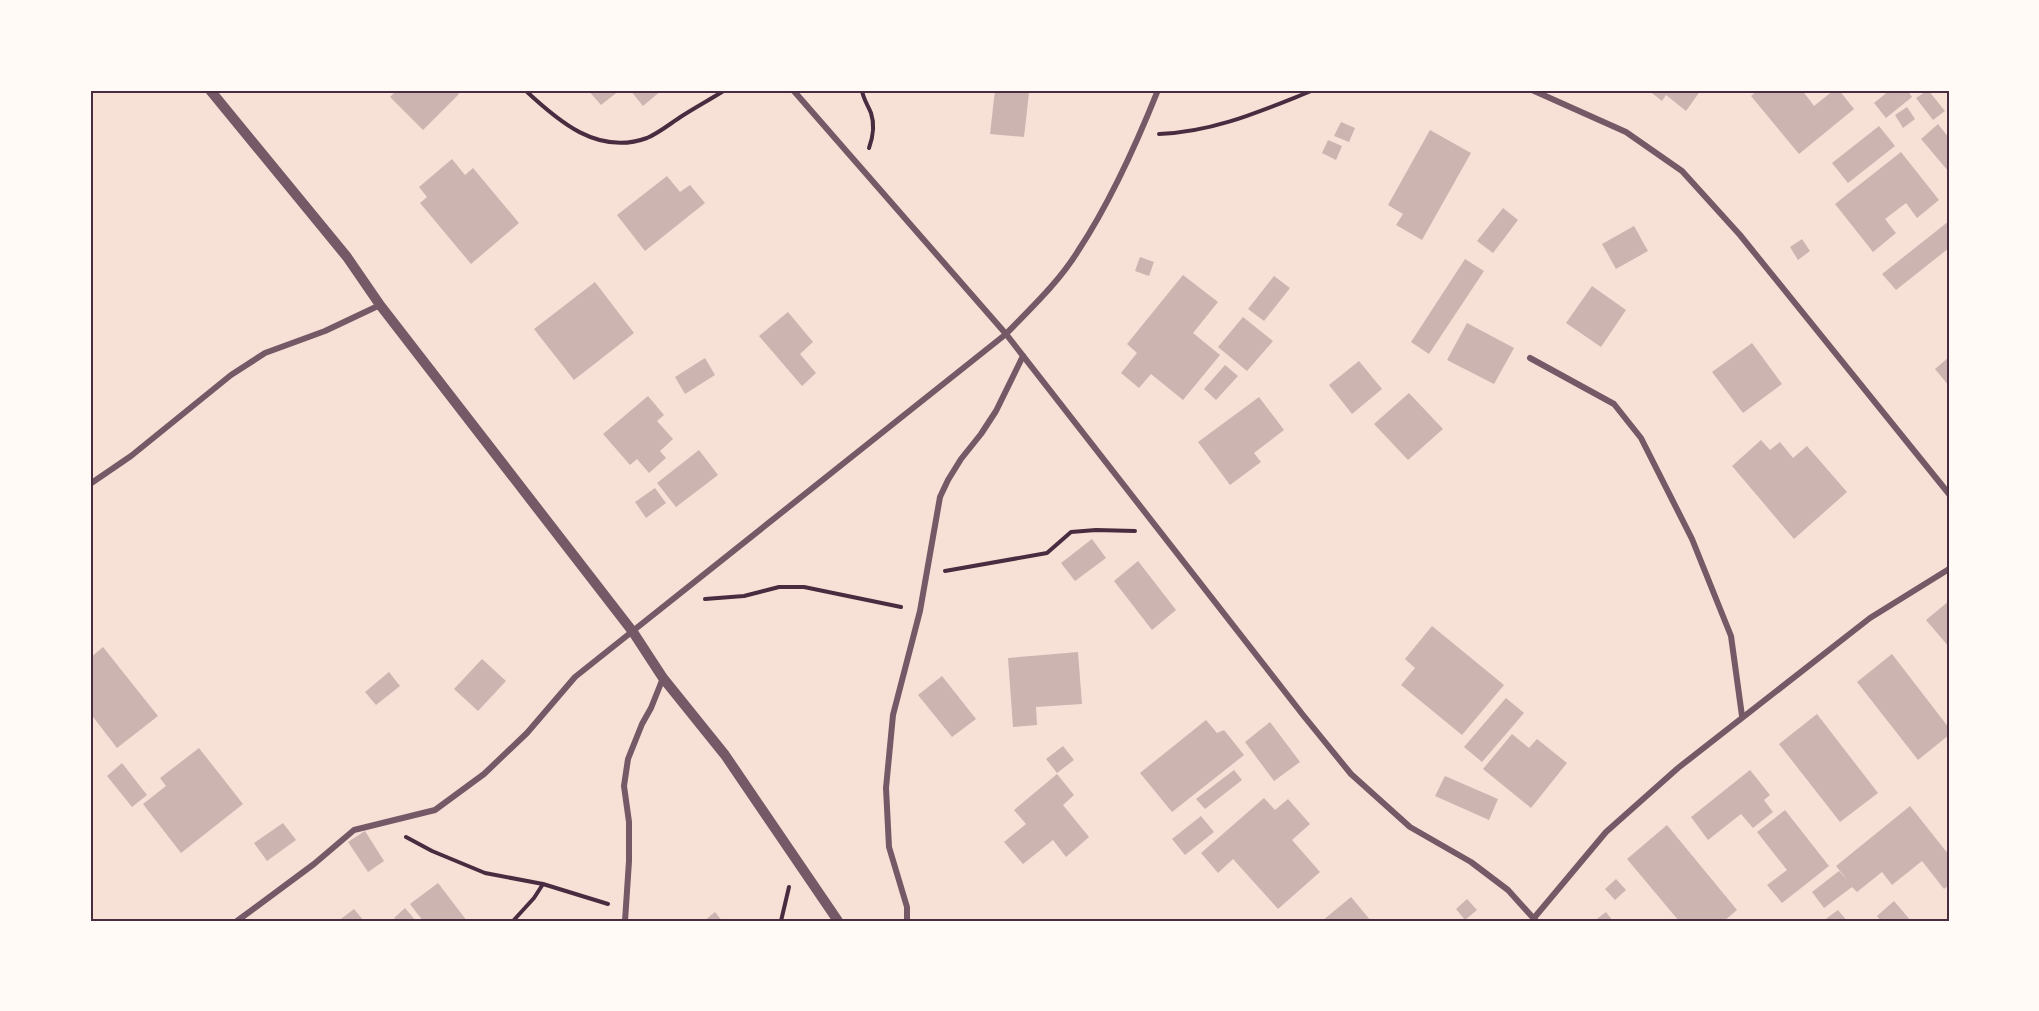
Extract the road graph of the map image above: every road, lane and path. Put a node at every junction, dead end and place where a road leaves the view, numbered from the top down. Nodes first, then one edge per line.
1 (210, 90) edge
2 (525, 90) edge
3 (725, 90) edge
4 (793, 90) edge
5 (862, 90) edge
6 (1158, 90) edge
7 (1314, 90) edge
8 (1532, 90) edge
9 (1140, 134) junction
10 (861, 168) junction
11 (380, 305) junction
12 (1006, 334) junction
13 (1023, 356) junction
14 (1530, 358) dead end
15 (90, 484) edge
16 (1949, 494) edge
17 (1160, 531) junction
18 (1949, 569) edge
19 (927, 574) junction
20 (671, 602) junction
21 (920, 611) junction
22 (633, 632) junction
23 (663, 678) junction
24 (1742, 716) junction
25 (380, 823) junction
26 (543, 884) junction
27 (626, 908) junction
28 (1535, 919) edge
29 (237, 921) edge
30 (513, 921) edge
31 (625, 921) edge
32 (838, 921) edge
33 (907, 921) edge

1 - 11 street
2 - 3 path
4 - 10 street
5 - 10 path
6 - 9 street
7 - 9 path
8 - 16 street
9 - 12 street
10 - 12 street
11 - 15 street
11 - 22 street
12 - 13 street
12 - 20 street
13 - 17 street
13 - 19 street
14 - 24 street
17 - 19 path
17 - 28 street
18 - 24 street
19 - 21 street
20 - 21 path
20 - 22 street
21 - 33 street
22 - 23 street
22 - 25 street
23 - 27 street
23 - 32 street
24 - 28 street
25 - 26 path
25 - 29 street
26 - 27 path
26 - 30 path
27 - 31 street

